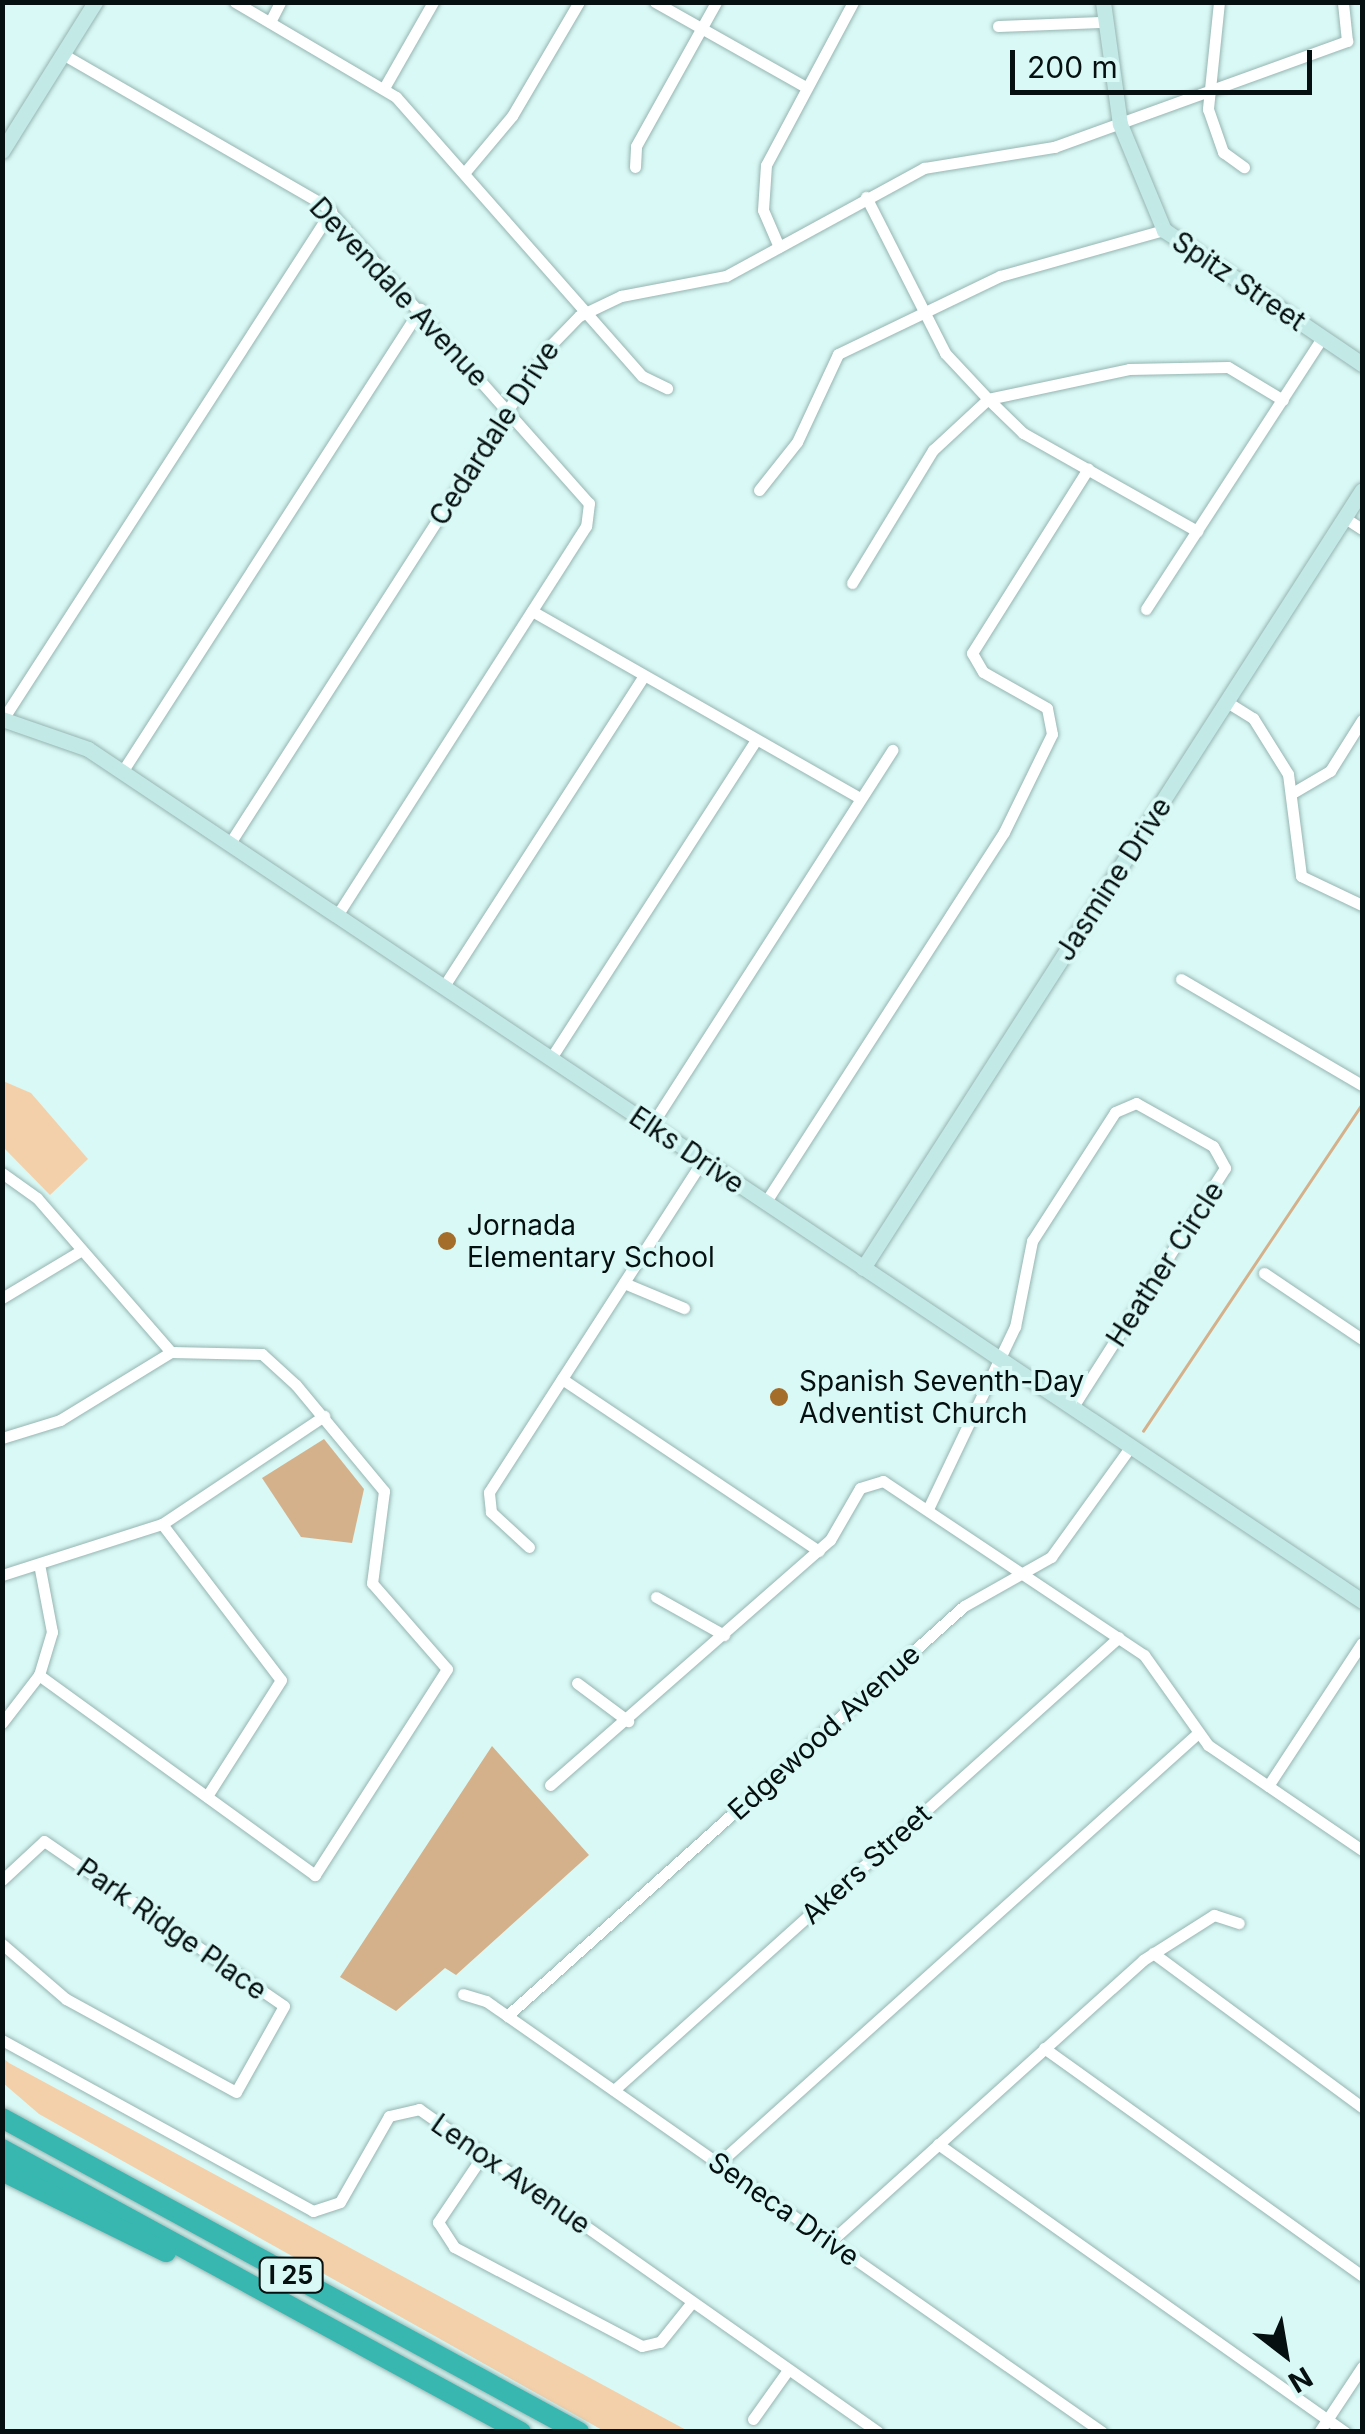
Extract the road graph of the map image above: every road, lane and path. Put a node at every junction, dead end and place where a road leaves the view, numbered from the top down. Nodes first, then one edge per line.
1 (95, 2) edge
2 (236, 2) edge
3 (280, 2) edge
4 (434, 2) edge
5 (579, 2) edge
6 (655, 2) edge
7 (716, 2) edge
8 (853, 2) edge
9 (1104, 2) edge
10 (1219, 2) edge
11 (1343, 2) edge
12 (270, 22) junction
13 (1102, 22) junction
14 (998, 26) dead end
15 (702, 28) junction
16 (66, 56) junction
17 (806, 87) junction
18 (384, 88) junction
19 (1206, 94) junction
20 (1120, 124) junction
21 (2, 151) edge
22 (635, 167) dead end
23 (1244, 167) dead end
24 (465, 172) junction
25 (866, 197) junction
26 (330, 211) junction
27 (1164, 230) junction
28 (779, 247) junction
29 (921, 308) junction
30 (420, 309) junction
31 (585, 312) junction
32 (1322, 338) junction
33 (1362, 364) edge
34 (668, 388) dead end
35 (988, 400) junction
36 (1283, 400) junction
37 (508, 409) junction
38 (1088, 469) junction
39 (759, 490) dead end
40 (1362, 490) edge
41 (1345, 518) junction
42 (1362, 529) edge
43 (1197, 531) junction
44 (852, 583) dead end
45 (1146, 608) dead end
46 (532, 612) junction
47 (644, 676) junction
48 (1227, 702) junction
49 (3, 719) edge
50 (1362, 720) edge
51 (756, 740) junction
52 (892, 750) dead end
53 (122, 772) junction
54 (1294, 792) junction
55 (860, 798) junction
56 (230, 843) junction
57 (1362, 905) edge
58 (337, 915) junction
59 (1181, 979) dead end
60 (444, 986) junction
61 (551, 1058) junction
62 (1362, 1085) edge
63 (650, 1126) junction
64 (702, 1161) junction
65 (2, 1173) edge
66 (765, 1203) junction
67 (82, 1250) junction
68 (863, 1268) junction
69 (1264, 1273) dead end
70 (624, 1283) junction
71 (2, 1298) edge
72 (684, 1308) dead end
73 (1362, 1339) edge
74 (171, 1352) junction
75 (1000, 1359) junction
76 (562, 1379) junction
77 (1072, 1408) junction
78 (324, 1416) junction
79 (2, 1438) edge
80 (1131, 1446) junction
81 (928, 1510) junction
82 (162, 1524) junction
83 (529, 1548) dead end
84 (819, 1551) junction
85 (40, 1569) junction
86 (1025, 1574) junction
87 (2, 1575) edge
88 (656, 1597) dead end
89 (1362, 1601) edge
90 (724, 1635) junction
91 (1118, 1637) junction
92 (1362, 1643) edge
93 (39, 1676) junction
94 (577, 1684) dead end
95 (628, 1721) junction
96 (2, 1723) edge
97 (1198, 1734) junction
98 (550, 1785) dead end
99 (1268, 1786) junction
100 (207, 1796) junction
101 (1362, 1850) edge
102 (2, 1880) edge
103 (1239, 1923) dead end
104 (2, 1944) edge
105 (1153, 1953) junction
106 (463, 1994) dead end
107 (507, 2016) junction
108 (2, 2040) edge
109 (1044, 2048) junction
110 (614, 2090) junction
111 (2, 2103) edge
112 (1362, 2107) edge
113 (2, 2118) edge
114 (938, 2144) junction
115 (2, 2149) edge
116 (482, 2155) junction
117 (719, 2163) junction
118 (2, 2171) edge
119 (2, 2180) edge
120 (132, 2191) junction
121 (64, 2203) junction
122 (830, 2242) junction
123 (1362, 2276) edge
124 (692, 2302) junction
125 (294, 2307) junction
126 (1362, 2368) edge
127 (788, 2370) junction
128 (754, 2418) dead end
129 (1328, 2420) junction
130 (521, 2432) edge
131 (579, 2432) edge
132 (878, 2432) edge
133 (1102, 2432) edge
134 (1320, 2432) edge
135 (1345, 2432) edge

1 - 16 main road
2 - 12 street
3 - 12 street
4 - 18 street
5 - 24 street
6 - 15 street
7 - 15 street
8 - 17 street
9 - 13 main road, Spitz Street
10 - 19 street
11 - 19 street
12 - 18 street
13 - 14 street
13 - 20 main road, Spitz Street
15 - 17 street
15 - 22 street
16 - 21 main road
16 - 26 street, Devendale Avenue
17 - 28 street
18 - 24 street
19 - 20 street
19 - 23 street
20 - 25 street
20 - 27 main road, Spitz Street
24 - 31 street
25 - 28 street
25 - 29 street
26 - 30 street, Devendale Avenue
26 - 49 street
27 - 29 street
27 - 32 main road, Spitz Street
28 - 31 street
29 - 35 street
29 - 39 street
30 - 37 street, Devendale Avenue
30 - 53 street
31 - 34 street
31 - 37 street, Cedardale Drive
32 - 33 main road, Spitz Street
32 - 36 street
35 - 36 street
35 - 38 street
35 - 44 street
36 - 43 street
37 - 46 street, Devendale Avenue
37 - 56 street, Cedardale Drive
38 - 43 street
38 - 66 street
40 - 41 main road, Jasmine Drive
41 - 42 street
41 - 48 main road, Jasmine Drive
43 - 45 street
46 - 47 street
46 - 58 street
47 - 51 street
47 - 60 street
48 - 54 street
48 - 68 main road, Jasmine Drive
49 - 53 main road, Elks Drive
50 - 54 street
51 - 55 street
51 - 61 street
52 - 55 street
53 - 56 main road, Elks Drive
54 - 57 street
55 - 63 street
56 - 58 main road, Elks Drive
58 - 60 main road, Elks Drive
59 - 62 street
60 - 61 main road, Elks Drive
61 - 63 main road, Elks Drive
63 - 64 main road, Elks Drive
64 - 66 main road, Elks Drive
64 - 70 street
65 - 67 street
66 - 68 main road, Elks Drive
67 - 71 street
67 - 74 street
68 - 75 main road, Elks Drive
69 - 73 street
70 - 72 street
70 - 76 street
74 - 78 street
74 - 79 street
75 - 77 main road, Elks Drive
75 - 77 street, Heather Circle
75 - 81 street
76 - 83 street
76 - 84 street
77 - 80 main road, Elks Drive
78 - 82 street
78 - 100 street
80 - 86 street, Edgewood Avenue
80 - 89 main road, Elks Drive
81 - 84 street
81 - 86 street
82 - 85 street
82 - 100 street
84 - 90 street
85 - 87 street
85 - 93 street
86 - 91 street
86 - 107 street, Edgewood Avenue
88 - 90 street
90 - 95 street
91 - 97 street
91 - 110 street, Akers Street
92 - 99 street
93 - 96 street
93 - 100 street
94 - 95 street
95 - 98 street
97 - 99 street
97 - 117 street
99 - 101 street
102 - 104 street, Park Ridge Place
103 - 105 street
105 - 109 street
105 - 112 street
106 - 107 street, Seneca Drive
107 - 110 street, Seneca Drive
108 - 116 street, Lenox Avenue
109 - 114 street
109 - 123 street
110 - 117 street, Seneca Drive
111 - 120 highway
113 - 120 highway, I 25
114 - 122 street
114 - 129 street
115 - 125 highway, I 25
116 - 124 street, Lenox Avenue
116 - 124 street
117 - 122 street, Seneca Drive
118 - 121 highway
119 - 121 highway
120 - 131 highway, I 25
121 - 125 highway
122 - 133 street, Seneca Drive
124 - 127 street, Lenox Avenue
125 - 130 highway, I 25
126 - 129 street
127 - 128 street
127 - 132 street, Lenox Avenue
129 - 134 street
129 - 135 street

